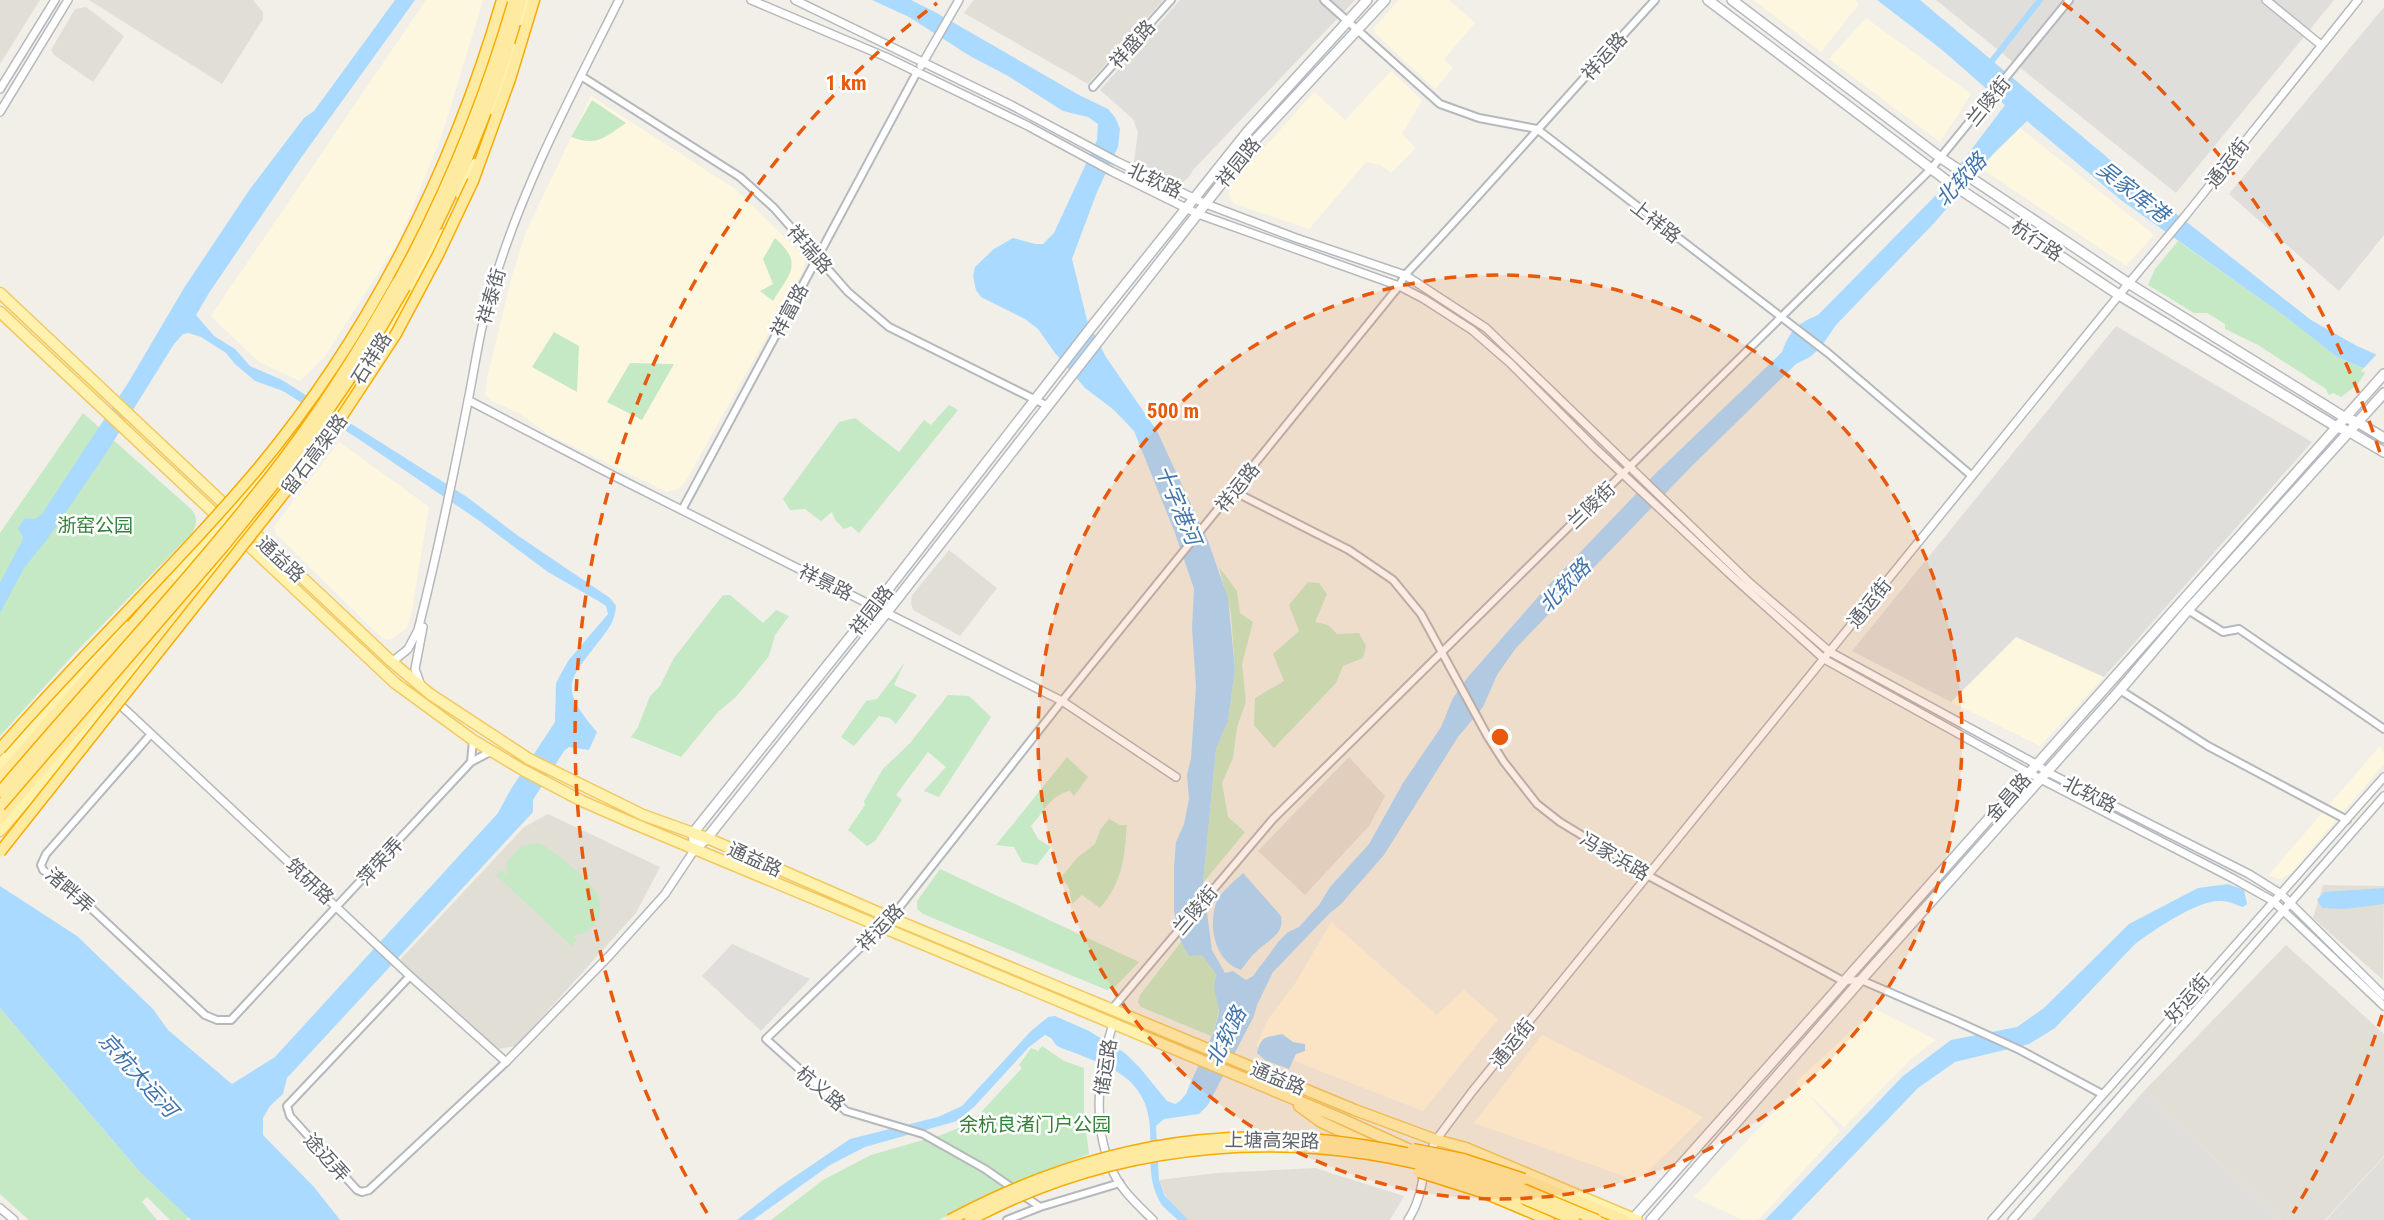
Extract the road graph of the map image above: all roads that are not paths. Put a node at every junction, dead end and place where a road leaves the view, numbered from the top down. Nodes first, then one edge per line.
1 (55, 0) edge
2 (68, 0) edge
3 (502, 0) edge
4 (510, 0) edge
5 (524, 0) edge
6 (534, 0) edge
7 (619, 0) edge
8 (751, 0) edge
9 (795, 0) edge
10 (959, 0) edge
11 (1171, 0) edge
12 (1324, 0) edge
13 (1367, 0) edge
14 (1385, 0) edge
15 (1655, 0) edge
16 (1708, 0) edge
17 (1732, 0) edge
18 (2069, 0) edge
19 (2266, 0) edge
20 (2358, 0) edge
21 (1348, 21) junction
22 (1358, 29) junction
23 (2321, 45) junction
24 (499, 50) junction
25 (923, 62) junction
26 (917, 72) junction
27 (581, 76) junction
28 (504, 77) junction
29 (1093, 87) dead end
30 (0, 89) edge
31 (0, 112) edge
32 (1537, 129) junction
33 (1941, 158) junction
34 (1931, 169) junction
35 (1194, 198) junction
36 (1206, 204) junction
37 (1186, 208) junction
38 (1198, 214) junction
39 (817, 258) junction
40 (411, 275) junction
41 (1405, 275) junction
42 (2129, 283) junction
43 (401, 285) junction
44 (1399, 286) junction
45 (0, 293) edge
46 (2119, 295) junction
47 (0, 312) edge
48 (1782, 318) junction
49 (2384, 374) edge
50 (2384, 393) edge
51 (468, 400) junction
52 (1035, 401) junction
53 (1048, 406) junction
54 (2344, 417) junction
55 (2359, 423) junction
56 (2335, 426) junction
57 (2350, 432) junction
58 (2384, 438) edge
59 (2384, 452) edge
60 (1630, 466) junction
61 (1623, 474) junction
62 (1972, 476) junction
63 (1233, 491) junction
64 (682, 510) junction
65 (228, 517) junction
66 (248, 529) junction
67 (241, 538) junction
68 (169, 582) junction
69 (200, 590) junction
70 (875, 606) junction
71 (2188, 610) junction
72 (422, 612) junction
73 (887, 612) junction
74 (335, 628) junction
75 (359, 632) junction
76 (1441, 651) junction
77 (1830, 652) junction
78 (1824, 659) junction
79 (392, 662) junction
80 (423, 688) junction
81 (2120, 690) junction
82 (114, 699) junction
83 (1062, 701) junction
84 (2384, 729) edge
85 (152, 734) junction
86 (473, 740) junction
87 (0, 749) edge
88 (492, 751) junction
89 (471, 762) junction
90 (2036, 764) junction
91 (0, 765) edge
92 (2029, 773) junction
93 (2044, 775) junction
94 (1176, 777) dead end
95 (2384, 777) edge
96 (0, 778) edge
97 (0, 792) edge
98 (2384, 796) edge
99 (0, 806) edge
100 (0, 819) edge
101 (2347, 820) junction
102 (0, 831) edge
103 (693, 833) junction
104 (707, 838) junction
105 (695, 849) junction
106 (0, 852) edge
107 (1649, 876) junction
108 (2281, 894) junction
109 (2273, 901) junction
110 (2290, 903) junction
111 (338, 906) junction
112 (2283, 911) junction
113 (891, 918) junction
114 (882, 928) junction
115 (410, 976) junction
116 (1861, 980) junction
117 (1843, 981) junction
118 (2384, 996) edge
119 (2384, 1006) edge
120 (1112, 1009) junction
121 (231, 1020) joint
122 (1113, 1024) junction
123 (766, 1039) joint
124 (506, 1062) junction
125 (2102, 1094) junction
126 (1288, 1097) junction
127 (1436, 1140) junction
128 (1338, 1149) junction
129 (1390, 1149) junction
130 (1427, 1158) junction
131 (1424, 1170) junction
132 (1120, 1184) junction
133 (1040, 1207) junction
134 (0, 1208) edge
135 (14, 1220) edge
136 (950, 1220) edge
137 (970, 1220) edge
138 (1007, 1220) edge
139 (1153, 1220) edge
140 (1408, 1220) edge
141 (1541, 1220) edge
142 (1549, 1220) edge
143 (1564, 1220) edge
144 (1574, 1220) edge
145 (1597, 1220) edge
146 (1631, 1220) edge
147 (1651, 1220) edge
148 (1992, 1220) edge
149 (2012, 1220) edge

1 - 30 street
2 - 31 street
3 - 87 highway, 留石高架路, bridge
4 - 24 main road, 石祥路
5 - 24 highway, 留石高架路
5 - 28 main road, 石祥路
6 - 106 highway, 留石高架路, bridge
7 - 27 street, 祥泰街
8 - 26 street, 北软路
9 - 25 street, 北软路
10 - 25 street
11 - 29 street, 祥盛路
12 - 21 street, 上祥路
13 - 21 main road, 祥园路
14 - 22 main road, 祥园路
15 - 32 street, 祥运路
16 - 34 main road, 杭行路
17 - 33 main road, 杭行路
18 - 33 street, 兰陵街
19 - 23 street
20 - 23 street, 通运街
21 - 22 street, 上祥路
21 - 35 main road, 祥园路
22 - 32 street, 上祥路
22 - 36 main road, 祥园路
23 - 42 street, 通运街
24 - 40 highway, 留石高架路
24 - 43 highway, 留石高架路
24 - 65 main road, 石祥路
25 - 26 street
25 - 35 street, 北软路
26 - 37 street, 北软路
26 - 39 street, 祥富路
27 - 39 street, 祥瑞路
27 - 51 street, 祥泰街
28 - 40 highway
28 - 66 main road, 石祥路
32 - 41 street, 祥运路
32 - 48 street, 上祥路
33 - 34 street, 兰陵街
33 - 42 main road, 杭行路
34 - 46 main road, 杭行路
34 - 48 street, 兰陵街
35 - 36 street, 北软路
35 - 37 main road, 祥园路
36 - 38 main road, 祥园路
36 - 41 street, 北软路
37 - 38 street, 北软路
37 - 52 main road, 祥园路
38 - 44 street, 北软路
38 - 53 main road, 祥园路
39 - 52 street, 祥瑞路
39 - 64 street, 祥富路
40 - 43 highway, 留石高架路
41 - 44 street, 祥运路
41 - 60 street, 北软路
42 - 46 street, 通运街
42 - 54 main road, 杭行路
43 - 97 highway, 留石高架路, bridge
43 - 99 highway, 留石高架路, bridge
44 - 61 street, 北软路
44 - 63 street, 祥运路
45 - 65 main road, 通益路
46 - 56 main road, 杭行路
46 - 62 street, 通运街
47 - 65 main road, 通益路
48 - 60 street, 兰陵街
48 - 62 street, 上祥路
49 - 54 main road, 金昌路
50 - 55 main road, 金昌路
51 - 64 street, 祥景路
51 - 72 street, 祥泰街
52 - 53 street, 祥瑞路
52 - 70 main road, 祥园路
53 - 73 main road, 祥园路
54 - 55 main road, 杭行路
54 - 56 main road, 金昌路
55 - 57 main road, 金昌路
55 - 58 main road, 杭行路
56 - 57 main road, 杭行路
56 - 90 main road, 金昌路
57 - 59 main road, 杭行路
57 - 71 main road, 金昌路
60 - 61 street, 兰陵街
60 - 77 street, 北软路
61 - 76 street, 兰陵街
61 - 78 street, 北软路
62 - 77 street, 通运街
63 - 76 street, 冯家浜路
63 - 83 street, 祥运路
64 - 70 street, 祥景路
65 - 66 main road, 通益路
65 - 67 main road, 通益路
65 - 68 main road, 石祥路
66 - 67 main road, 石祥路
66 - 75 main road, 通益路
67 - 69 main road, 石祥路
67 - 74 main road, 通益路
68 - 91 main road, 石祥路
68 - 96 highway
69 - 82 main road, 石祥路
69 - 100 highway
70 - 73 street, 祥景路
70 - 103 main road, 祥园路
71 - 81 main road, 金昌路
71 - 84 street
72 - 79 street, 祥泰街
72 - 80 street, 祥泰街
73 - 83 street, 祥景路
73 - 104 main road, 祥园路
74 - 75 main road
74 - 86 main road, 通益路
75 - 79 main road, 通益路
76 - 107 street, 冯家浜路
76 - 120 street, 兰陵街
77 - 78 street, 通运街
77 - 90 street, 北软路
78 - 92 street, 北软路
78 - 107 street, 通运街
79 - 80 main road, 通益路
80 - 103 main road, 通益路
81 - 93 main road, 金昌路
81 - 101 street
82 - 85 street, 筑研路
82 - 102 main road, 石祥路
83 - 94 street, 祥景路
83 - 113 street, 祥运路
85 - 111 street, 筑研路
85 - 121 street, 渚畔弄
86 - 88 main road, 通益路
86 - 89 street
88 - 89 street, 萍荣弄
88 - 105 main road, 通益路
89 - 111 street, 萍荣弄
90 - 92 main road, 金昌路
90 - 93 street, 北软路
92 - 93 street, 北软路
92 - 117 main road, 金昌路
93 - 108 street, 北软路
93 - 109 street, 北软路
93 - 116 main road, 金昌路
95 - 101 street, 好运街
98 - 110 street, 好运街
101 - 108 street, 好运街
103 - 104 main road, 通益路
103 - 105 main road
104 - 105 main road, 祥园路
104 - 113 main road, 通益路
105 - 114 main road, 通益路
105 - 124 street, 祥园路
107 - 117 street, 冯家浜路
107 - 127 street, 通运街
108 - 109 street, 好运街
108 - 110 street, 北软路
109 - 112 street, 北软路
109 - 125 street, 好运街
110 - 112 street, 好运街
110 - 118 street, 北软路
111 - 115 street, 筑研路
111 - 121 street, 萍荣弄
112 - 119 street, 北软路
112 - 149 street, 好运街
113 - 114 street, 祥运路
113 - 120 main road, 通益路
114 - 122 main road, 通益路
114 - 123 street, 祥运路
115 - 124 street, 筑研路
115 - 124 street, 途迈弄
116 - 117 street
116 - 125 street
116 - 147 main road, 金昌路
117 - 146 main road, 金昌路
120 - 127 main road, 通益路
122 - 126 main road, 通益路
122 - 132 street, 储运路
123 - 133 street, 杭义路
125 - 148 street, 好运街
126 - 130 main road, 通益路
126 - 131 main road
127 - 130 street, 通运街
127 - 146 main road, 通益路
128 - 137 highway, 上塘高架路, bridge
128 - 142 highway, bridge
128 - 144 highway, 上塘高架路, bridge
129 - 136 highway, 上塘高架路, bridge
129 - 145 highway, 上塘高架路, bridge
129 - 146 highway, bridge
130 - 131 street, 通运街
130 - 143 main road, 通益路
131 - 140 street, 通运街
131 - 141 main road
132 - 133 street
132 - 139 street, 储运路
133 - 138 street
134 - 135 street

